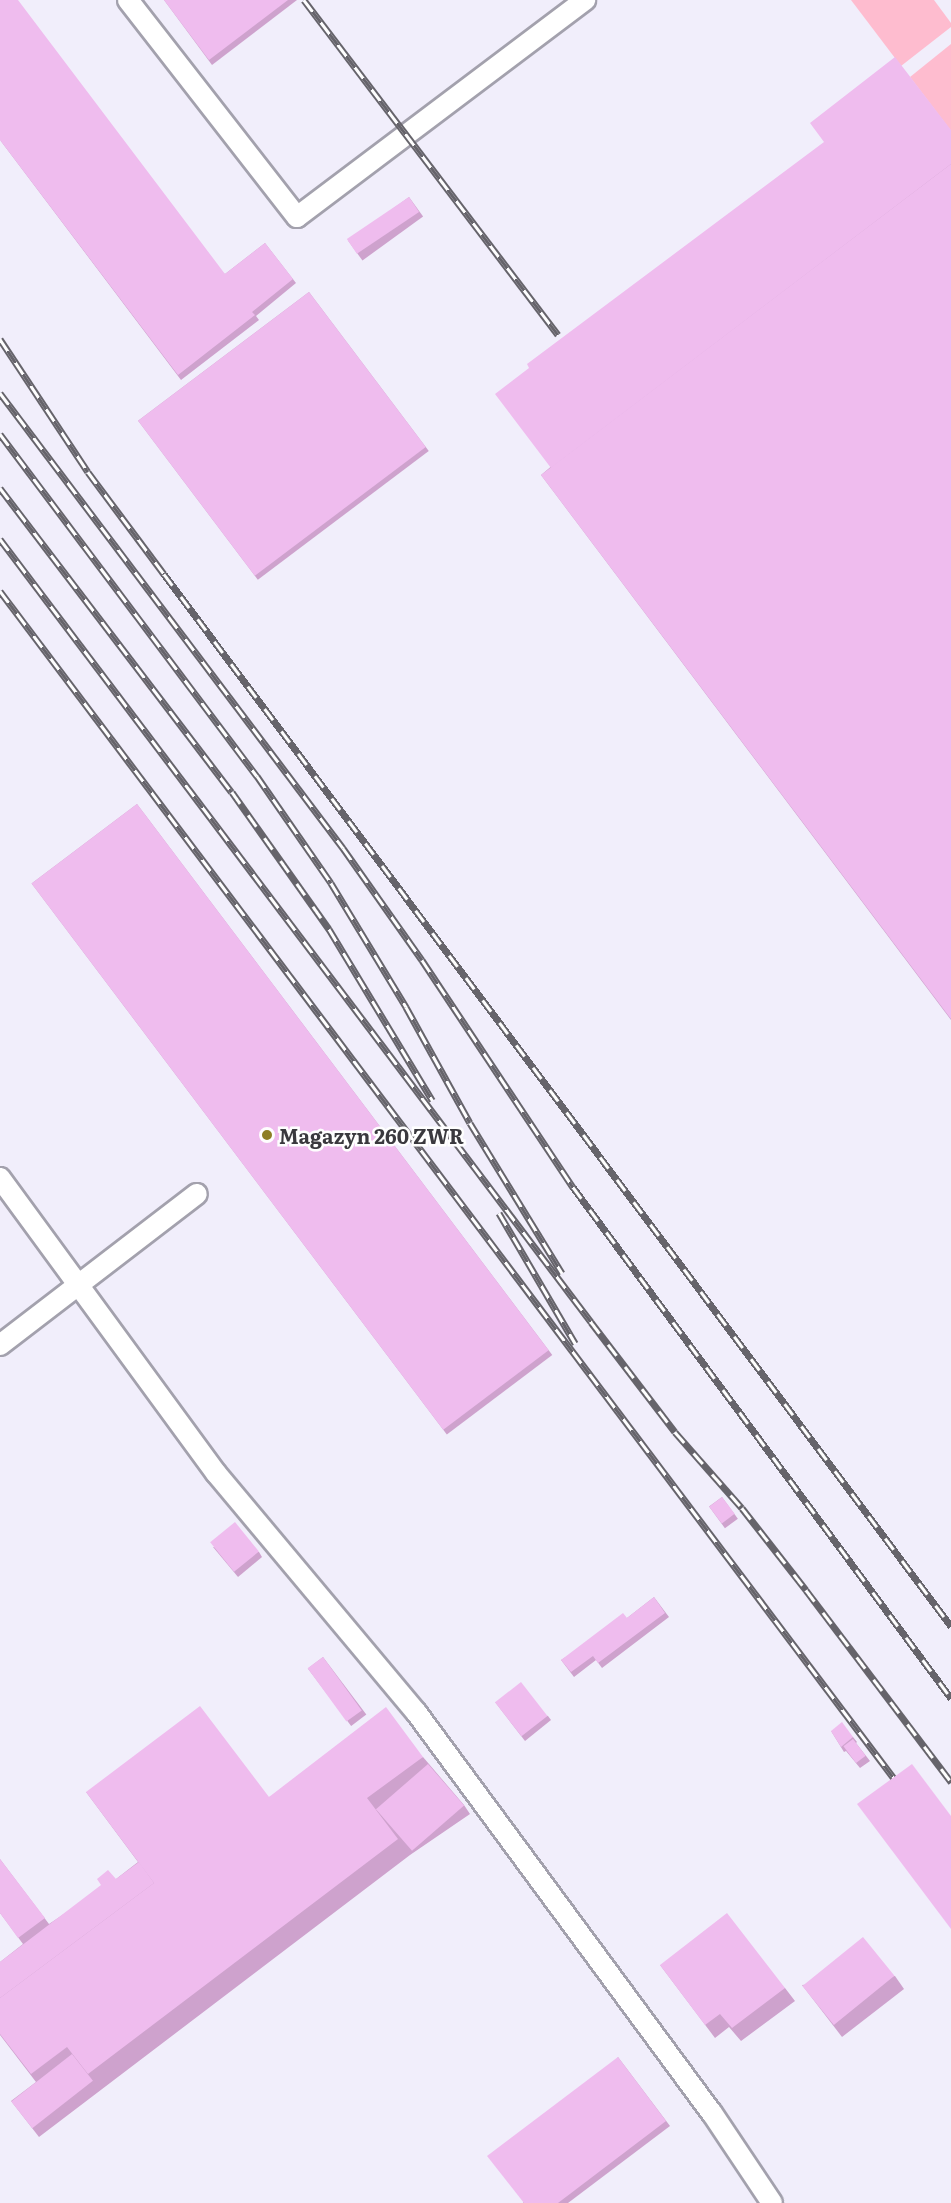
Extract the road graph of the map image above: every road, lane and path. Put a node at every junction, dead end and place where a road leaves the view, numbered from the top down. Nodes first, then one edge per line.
1 (128, 0) edge
2 (585, 0) edge
3 (0, 1178) edge
4 (197, 1194) dead end
5 (80, 1285) junction
6 (0, 1345) edge
7 (772, 2203) edge

1 - 2 lane
3 - 5 lane
4 - 5 lane
5 - 6 lane
5 - 7 lane

